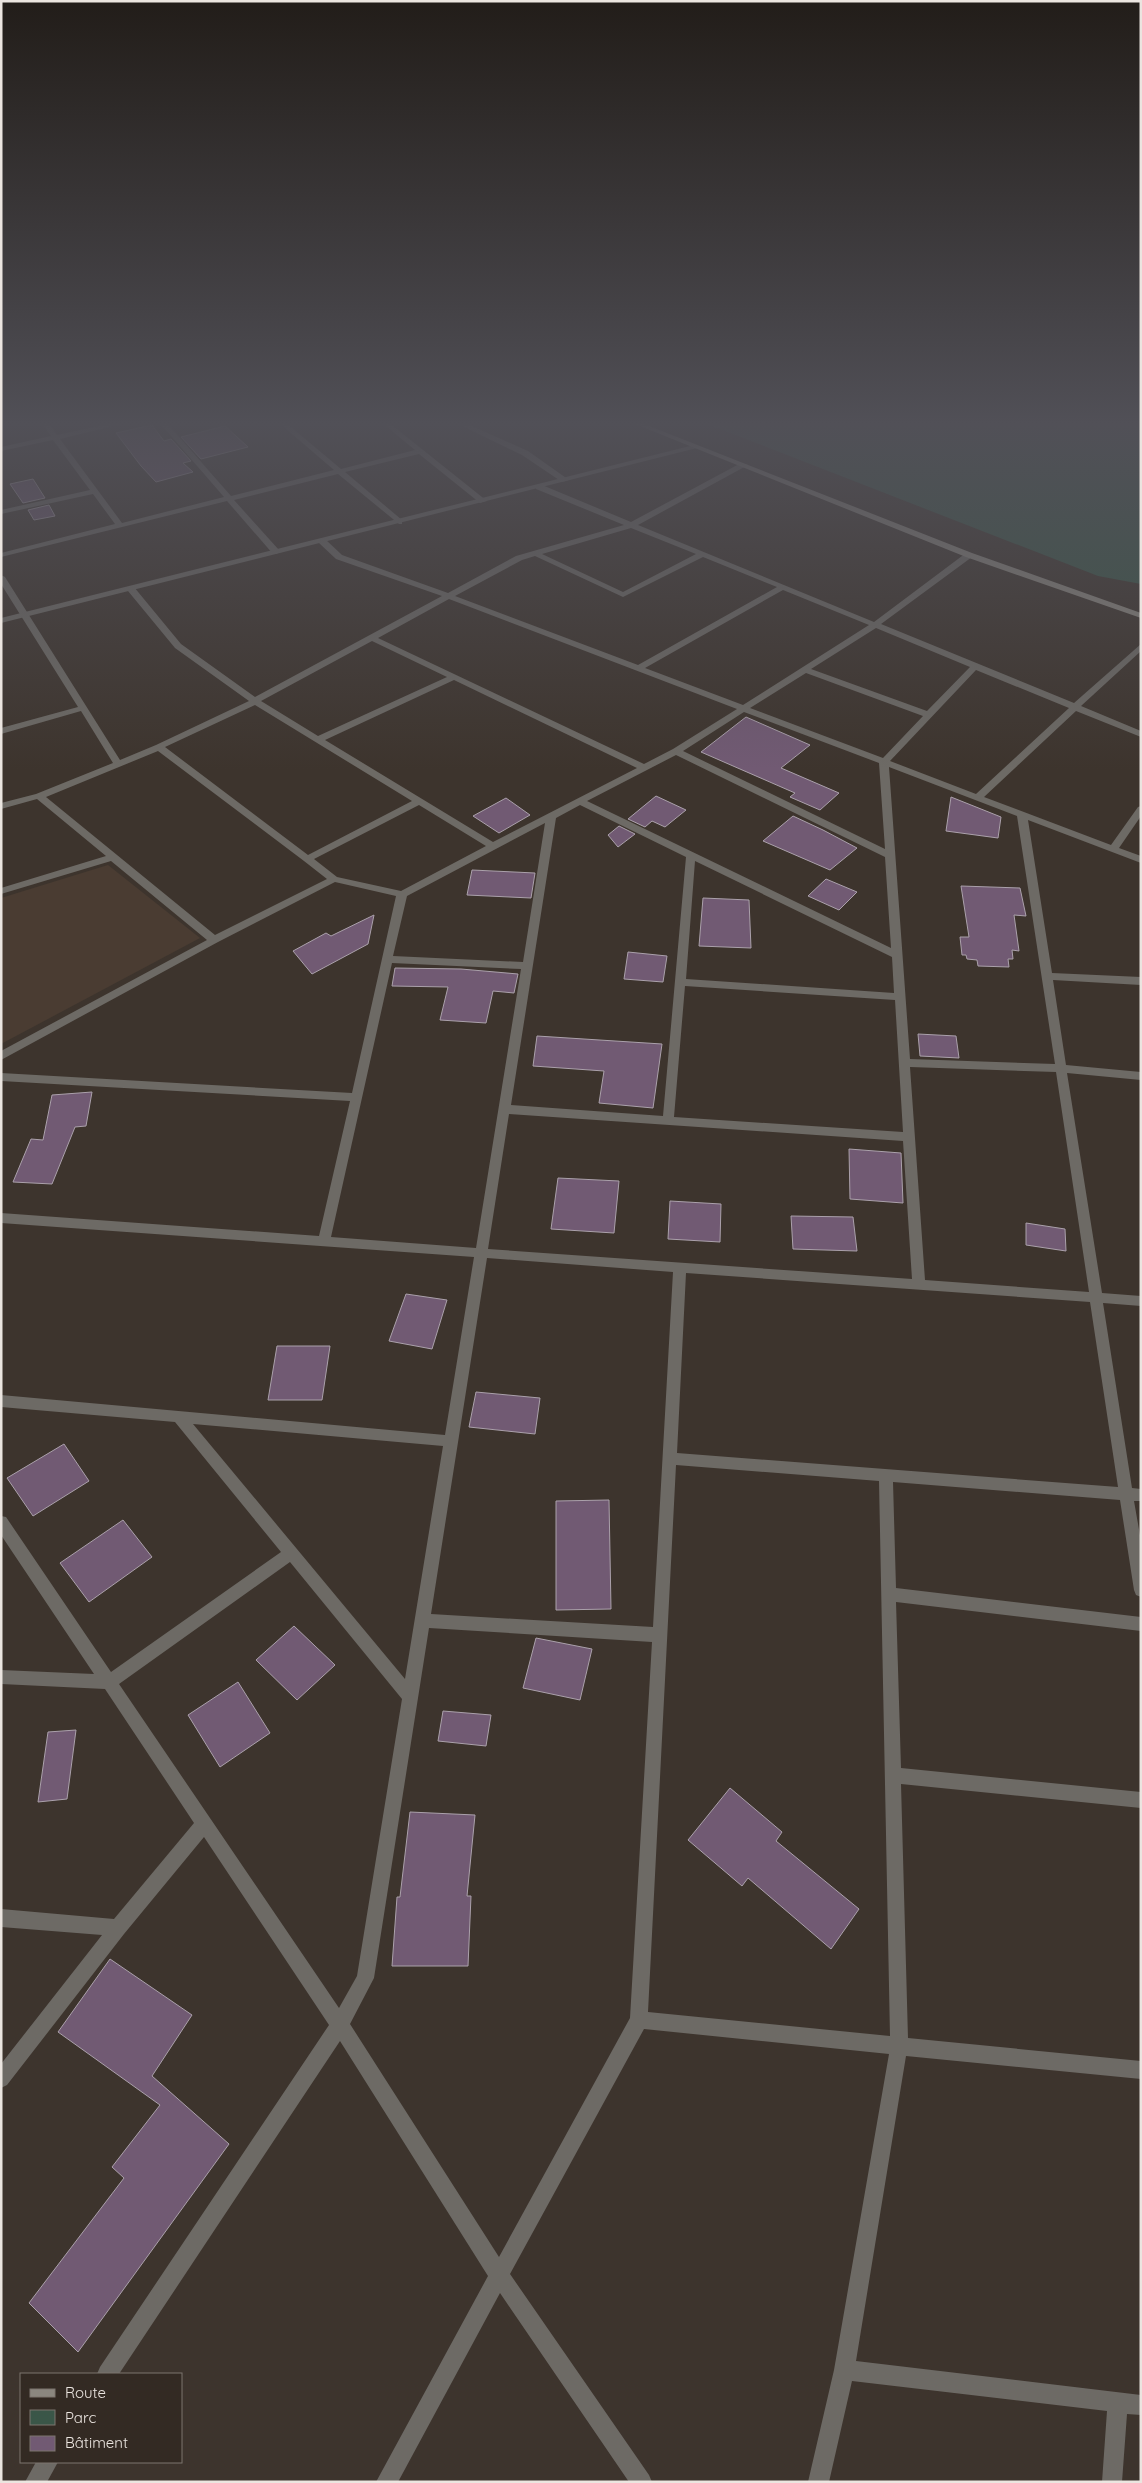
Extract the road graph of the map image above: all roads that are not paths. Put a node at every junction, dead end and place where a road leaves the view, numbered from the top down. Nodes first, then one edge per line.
1 (71, 538) edge
2 (264, 538) edge
3 (335, 538) edge
4 (587, 538) edge
5 (664, 538) edge
6 (926, 538) edge
7 (322, 541) junction
8 (276, 552) junction
9 (535, 553) junction
10 (703, 554) junction
11 (1, 555) edge
12 (969, 555) junction
13 (1, 577) edge
14 (783, 587) junction
15 (131, 589) junction
16 (449, 596) junction
17 (25, 615) junction
18 (1141, 616) edge
19 (1, 621) edge
20 (875, 625) junction
21 (372, 638) junction
22 (1141, 646) edge
23 (975, 666) junction
24 (639, 668) junction
25 (806, 670) junction
26 (454, 677) junction
27 (255, 701) junction
28 (1074, 707) junction
29 (83, 708) junction
30 (746, 709) junction
31 (929, 715) junction
32 (1, 730) edge
33 (1141, 734) edge
34 (319, 739) junction
35 (159, 747) junction
36 (676, 751) junction
37 (884, 762) junction
38 (118, 764) junction
39 (644, 768) junction
40 (39, 796) junction
41 (978, 798) junction
42 (420, 801) junction
43 (581, 802) junction
44 (1, 806) edge
45 (1141, 809) edge
46 (1022, 815) junction
47 (551, 818) junction
48 (494, 847) junction
49 (1113, 849) junction
50 (890, 855) junction
51 (691, 856) junction
52 (113, 857) junction
53 (307, 859) junction
54 (1141, 860) edge
55 (334, 879) junction
56 (1, 891) edge
57 (402, 894) junction
58 (214, 940) junction
59 (896, 955) junction
60 (387, 959) junction
61 (527, 966) junction
62 (1046, 976) junction
63 (1141, 981) edge
64 (680, 982) junction
65 (899, 997) junction
66 (1, 1056) edge
67 (904, 1063) junction
68 (1060, 1068) junction
69 (1141, 1076) edge
70 (1, 1077) edge
71 (356, 1097) junction
72 (504, 1109) junction
73 (668, 1121) junction
74 (909, 1137) junction
75 (1, 1218) edge
76 (324, 1241) junction
77 (481, 1253) junction
78 (680, 1268) junction
79 (919, 1285) junction
80 (1095, 1298) junction
81 (1141, 1301) edge
82 (1, 1401) edge
83 (178, 1416) junction
84 (451, 1441) junction
85 (669, 1458) junction
86 (886, 1475) junction
87 (1126, 1493) junction
88 (1141, 1494) edge
89 (1, 1522) edge
90 (292, 1554) junction
91 (1141, 1590) edge
92 (889, 1594) junction
93 (422, 1621) junction
94 (1141, 1624) edge
95 (660, 1635) junction
96 (1, 1676) edge
97 (109, 1682) junction
98 (410, 1697) junction
99 (893, 1775) junction
100 (1141, 1800) edge
101 (204, 1824) junction
102 (1, 1918) edge
103 (118, 1928) junction
104 (638, 2020) junction
105 (340, 2025) junction
106 (899, 2046) junction
107 (1141, 2070) edge
108 (1, 2079) edge
109 (499, 2275) junction
110 (844, 2370) junction
111 (108, 2373) edge
112 (1118, 2402) junction
113 (1141, 2405) edge
114 (47, 2463) edge
115 (35, 2482) edge
116 (386, 2482) edge
117 (642, 2482) edge
118 (818, 2482) edge
119 (1112, 2482) edge

1 - 11 street
2 - 8 street
3 - 7 street
4 - 9 street
5 - 10 street
6 - 12 main road
7 - 8 street
7 - 16 street
8 - 15 street
9 - 10 street
9 - 16 street
10 - 14 street
12 - 18 main road
12 - 20 street
13 - 17 street
14 - 20 street
14 - 24 street
15 - 17 street
15 - 27 street
16 - 21 street
16 - 24 street
17 - 19 street
17 - 29 street
20 - 23 street
20 - 25 street
21 - 26 street
21 - 27 street
22 - 28 street
23 - 28 street
23 - 31 street
24 - 30 street
25 - 30 street
25 - 31 street
26 - 34 street
26 - 39 street
27 - 34 street
27 - 35 street
28 - 33 street
28 - 41 street
29 - 32 street
29 - 38 street
30 - 36 street
30 - 37 street
31 - 37 street
34 - 42 street
35 - 38 street
35 - 53 street
36 - 39 street
36 - 50 street
37 - 41 street
37 - 50 street
38 - 40 street
39 - 43 street
40 - 44 street
40 - 52 street
41 - 46 street
42 - 48 street
42 - 53 street
43 - 47 street
43 - 51 street
45 - 49 street
46 - 49 street
46 - 62 street
47 - 48 street
47 - 61 street
48 - 57 street
49 - 54 street
50 - 59 street
51 - 59 street
51 - 64 street
52 - 56 street
52 - 58 street
53 - 55 street
55 - 57 street
55 - 58 street
57 - 60 street
58 - 66 street
59 - 65 street
60 - 61 street
60 - 71 street
61 - 72 street
62 - 63 street
62 - 68 street
64 - 65 street
64 - 73 street
65 - 67 street
67 - 68 street
67 - 74 street
68 - 69 street
68 - 80 street
70 - 71 street
71 - 76 street
72 - 73 street
72 - 77 street
73 - 74 street
74 - 79 street
75 - 76 street
76 - 77 street
77 - 78 street
77 - 84 street
78 - 79 street
78 - 85 street
79 - 80 street
80 - 81 street
80 - 87 street
82 - 83 street
83 - 84 street
83 - 90 street
84 - 93 street
85 - 86 street
85 - 95 street
86 - 87 street
86 - 92 street
87 - 88 street
87 - 91 street
89 - 97 street
90 - 97 street
90 - 98 street
92 - 94 street
92 - 99 street
93 - 95 street
93 - 98 street
95 - 104 street
96 - 97 street
97 - 101 street
98 - 105 street
99 - 100 street
99 - 106 street
101 - 103 street
101 - 105 street
102 - 103 street
103 - 108 street
104 - 106 street
104 - 109 street
105 - 109 street
105 - 111 street
106 - 107 street
106 - 110 street
109 - 116 street
109 - 117 street
110 - 112 street
110 - 118 street
112 - 113 street
112 - 119 street
114 - 115 street

